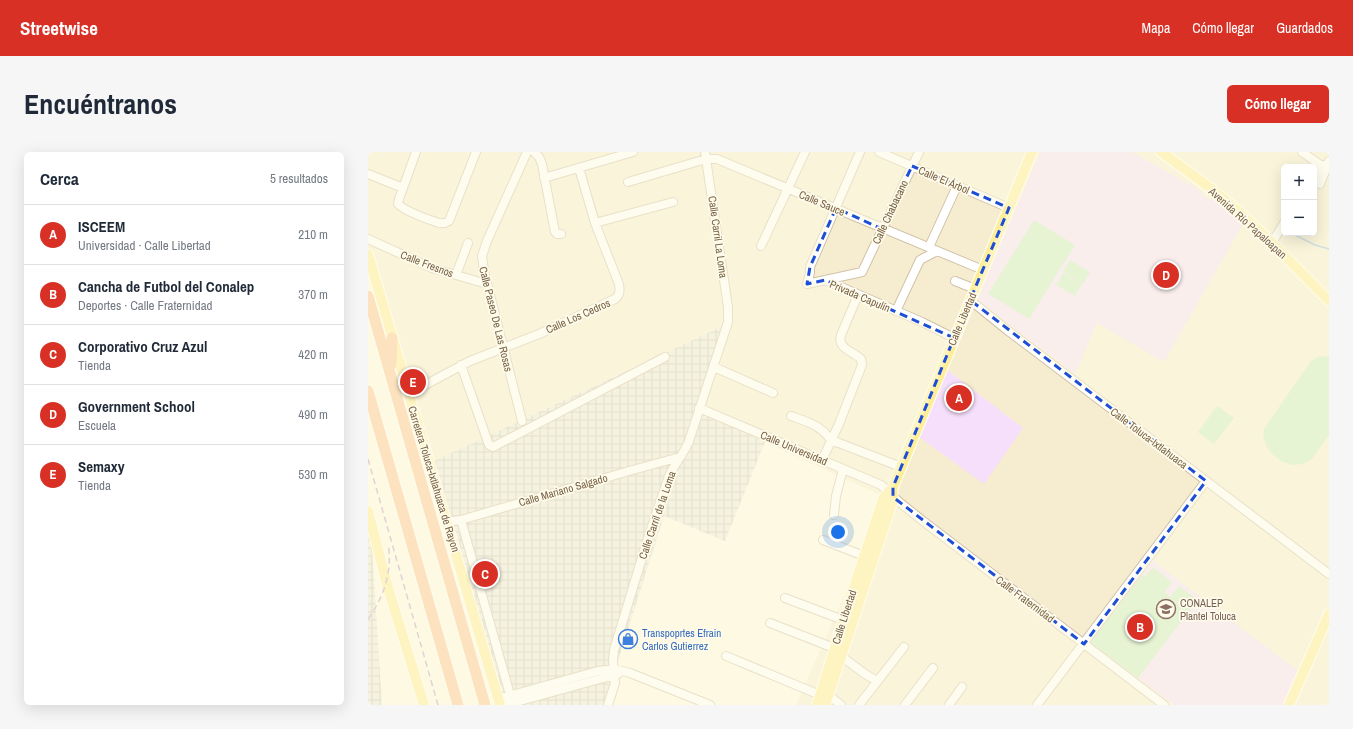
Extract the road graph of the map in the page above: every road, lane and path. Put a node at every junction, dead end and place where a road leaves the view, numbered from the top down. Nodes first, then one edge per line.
1 (416, 152) edge
2 (476, 152) edge
3 (527, 152) edge
4 (534, 152) edge
5 (633, 152) edge
6 (806, 152) edge
7 (860, 152) edge
8 (879, 152) edge
9 (919, 152) edge
10 (1032, 152) edge
11 (1161, 152) edge
12 (1302, 152) edge
13 (706, 155) edge
14 (1326, 164) edge
15 (912, 166) junction
16 (579, 168) junction
17 (368, 174) edge
18 (544, 178) junction
19 (628, 182) dead end
20 (1317, 183) edge
21 (1329, 184) edge
22 (1317, 185) edge
23 (957, 186) junction
24 (403, 188) junction
25 (788, 188) junction
26 (673, 202) dead end
27 (836, 208) junction
28 (1009, 208) junction
29 (595, 223) junction
30 (1281, 228) edge
31 (882, 229) junction
32 (560, 234) dead end
33 (368, 239) edge
34 (468, 243) dead end
35 (1272, 243) junction
36 (761, 246) dead end
37 (929, 247) junction
38 (937, 250) junction
39 (368, 254) edge
40 (983, 270) junction
41 (456, 275) junction
42 (825, 280) junction
43 (955, 282) dead end
44 (487, 284) junction
45 (975, 289) junction
46 (858, 295) junction
47 (368, 296) edge
48 (970, 300) junction
49 (1329, 301) edge
50 (896, 311) junction
51 (728, 322) joint
52 (392, 338) junction
53 (954, 338) junction
54 (503, 348) junction
55 (665, 357) dead end
56 (458, 366) junction
57 (714, 367) junction
58 (390, 376) junction
59 (368, 391) edge
60 (773, 393) dead end
61 (408, 394) junction
62 (699, 408) junction
63 (791, 416) dead end
64 (522, 421) dead end
65 (831, 440) junction
66 (680, 457) junction
67 (822, 460) junction
68 (901, 467) junction
69 (843, 469) junction
70 (1206, 481) junction
71 (890, 492) junction
72 (368, 511) edge
73 (834, 515) dead end
74 (461, 520) junction
75 (446, 522) junction
76 (823, 540) dead end
77 (864, 556) junction
78 (1329, 574) edge
79 (785, 598) dead end
80 (1329, 614) edge
81 (843, 620) junction
82 (489, 622) junction
83 (770, 622) dead end
84 (476, 625) junction
85 (1084, 644) junction
86 (904, 647) dead end
87 (834, 648) junction
88 (726, 656) dead end
89 (840, 657) junction
90 (933, 668) dead end
91 (614, 672) junction
92 (877, 681) junction
93 (962, 687) dead end
94 (822, 701) edge
95 (505, 702) edge
96 (424, 705) edge
97 (458, 705) edge
98 (485, 705) edge
99 (608, 705) edge
100 (710, 705) edge
101 (841, 705) edge
102 (859, 705) edge
103 (905, 705) edge
104 (949, 705) edge
105 (1037, 705) edge
106 (1164, 705) edge
107 (1289, 705) edge

1 - 24 street
2 - 24 street
3 - 44 street, Calle Paseo De Las Rosas
4 - 18 street
5 - 16 street
6 - 25 street
7 - 27 street
8 - 15 street, Calle El Árbol
9 - 15 street, Calle Chabacano
10 - 28 main road, Calle Libertad
11 - 35 main road, Avenida Río Papaloapan
12 - 14 street
13 - 19 street
13 - 25 street, Calle Sauce
13 - 51 street, Calle Carril La Loma
14 - 20 street
14 - 21 street
15 - 23 street, Calle El Árbol
15 - 31 street, Calle Chabacano
16 - 18 street
16 - 29 street, Calle Los Cedros
17 - 24 street
18 - 32 street
21 - 22 street
23 - 28 street, Calle El Árbol
23 - 37 street
25 - 27 street, Calle Sauce
25 - 36 street
26 - 29 street
27 - 31 street, Calle Sauce
27 - 42 street
28 - 40 main road, Calle Libertad
29 - 54 street, Calle Los Cedros
30 - 35 street
31 - 37 street, Calle Sauce
31 - 42 street, Calle Chabacano
33 - 41 street, Calle Fresnos
34 - 41 street
35 - 49 main road, Avenida Río Papaloapan
37 - 38 street, Calle Sauce
38 - 40 street, Calle Sauce
38 - 50 street
39 - 52 main road, Carretera Toluca-Ixtlahuaca de Rayon
40 - 45 main road, Calle Libertad
41 - 44 street, Calle Fresnos
42 - 46 street, Privada Capulín
43 - 45 street
44 - 54 street, Calle Paseo De Las Rosas
45 - 48 main road, Calle Libertad
46 - 50 street, Privada Capulín
46 - 65 street
47 - 58 highway, Carretera Toluca-Ixtlahuaca de Rayon
48 - 53 main road, Calle Libertad
48 - 70 street, Calle Toluca-Ixtlahuaca
50 - 53 street, Privada Capulín
51 - 57 street, Calle Carril de la Loma
52 - 58 highway
52 - 61 main road, Carretera Toluca-Ixtlahuaca de Rayon
53 - 68 main road, Calle Libertad
54 - 56 street, Calle Los Cedros
54 - 64 street, Calle Paseo De Las Rosas
55 - 56 street
56 - 61 street, Calle Los Cedros
57 - 60 street
57 - 62 street, Calle Carril de la Loma
58 - 98 highway, Carretera Toluca-Ixtlahuaca de Rayon
59 - 97 highway
61 - 75 main road, Carretera Toluca-Ixtlahuaca de Rayon
62 - 66 street, Calle Carril de la Loma
62 - 67 street, Calle Universidad
63 - 65 street
65 - 67 street
65 - 68 street
66 - 74 street, Calle Mariano Salgado
66 - 91 street, Calle Carril de la Loma
67 - 69 street, Calle Universidad
68 - 71 main road, Calle Libertad
69 - 71 street, Calle Universidad
69 - 73 street
70 - 78 street, Calle Toluca-Ixtlahuaca
70 - 85 street
71 - 77 main road, Calle Libertad
71 - 85 street, Calle Fraternidad
71 - 89 main road, Calle Libertad
72 - 96 main road
74 - 75 street, Calle Mariano Salgado
74 - 82 street
75 - 84 main road, Carretera Toluca-Ixtlahuaca de Rayon
76 - 77 street
77 - 81 main road, Calle Libertad
79 - 81 street
80 - 107 main road
81 - 87 main road, Calle Libertad
82 - 84 street
82 - 95 street
83 - 87 street
84 - 95 main road, Carretera Toluca-Ixtlahuaca de Rayon
85 - 105 street
85 - 106 street, Calle Fraternidad
86 - 92 street
87 - 94 main road, Calle Libertad
88 - 94 street
89 - 92 street
89 - 94 main road, Calle Libertad
90 - 103 street
91 - 95 street
91 - 99 street, Calle Carril de la Loma
91 - 100 street
92 - 102 street
93 - 104 street
94 - 101 street

